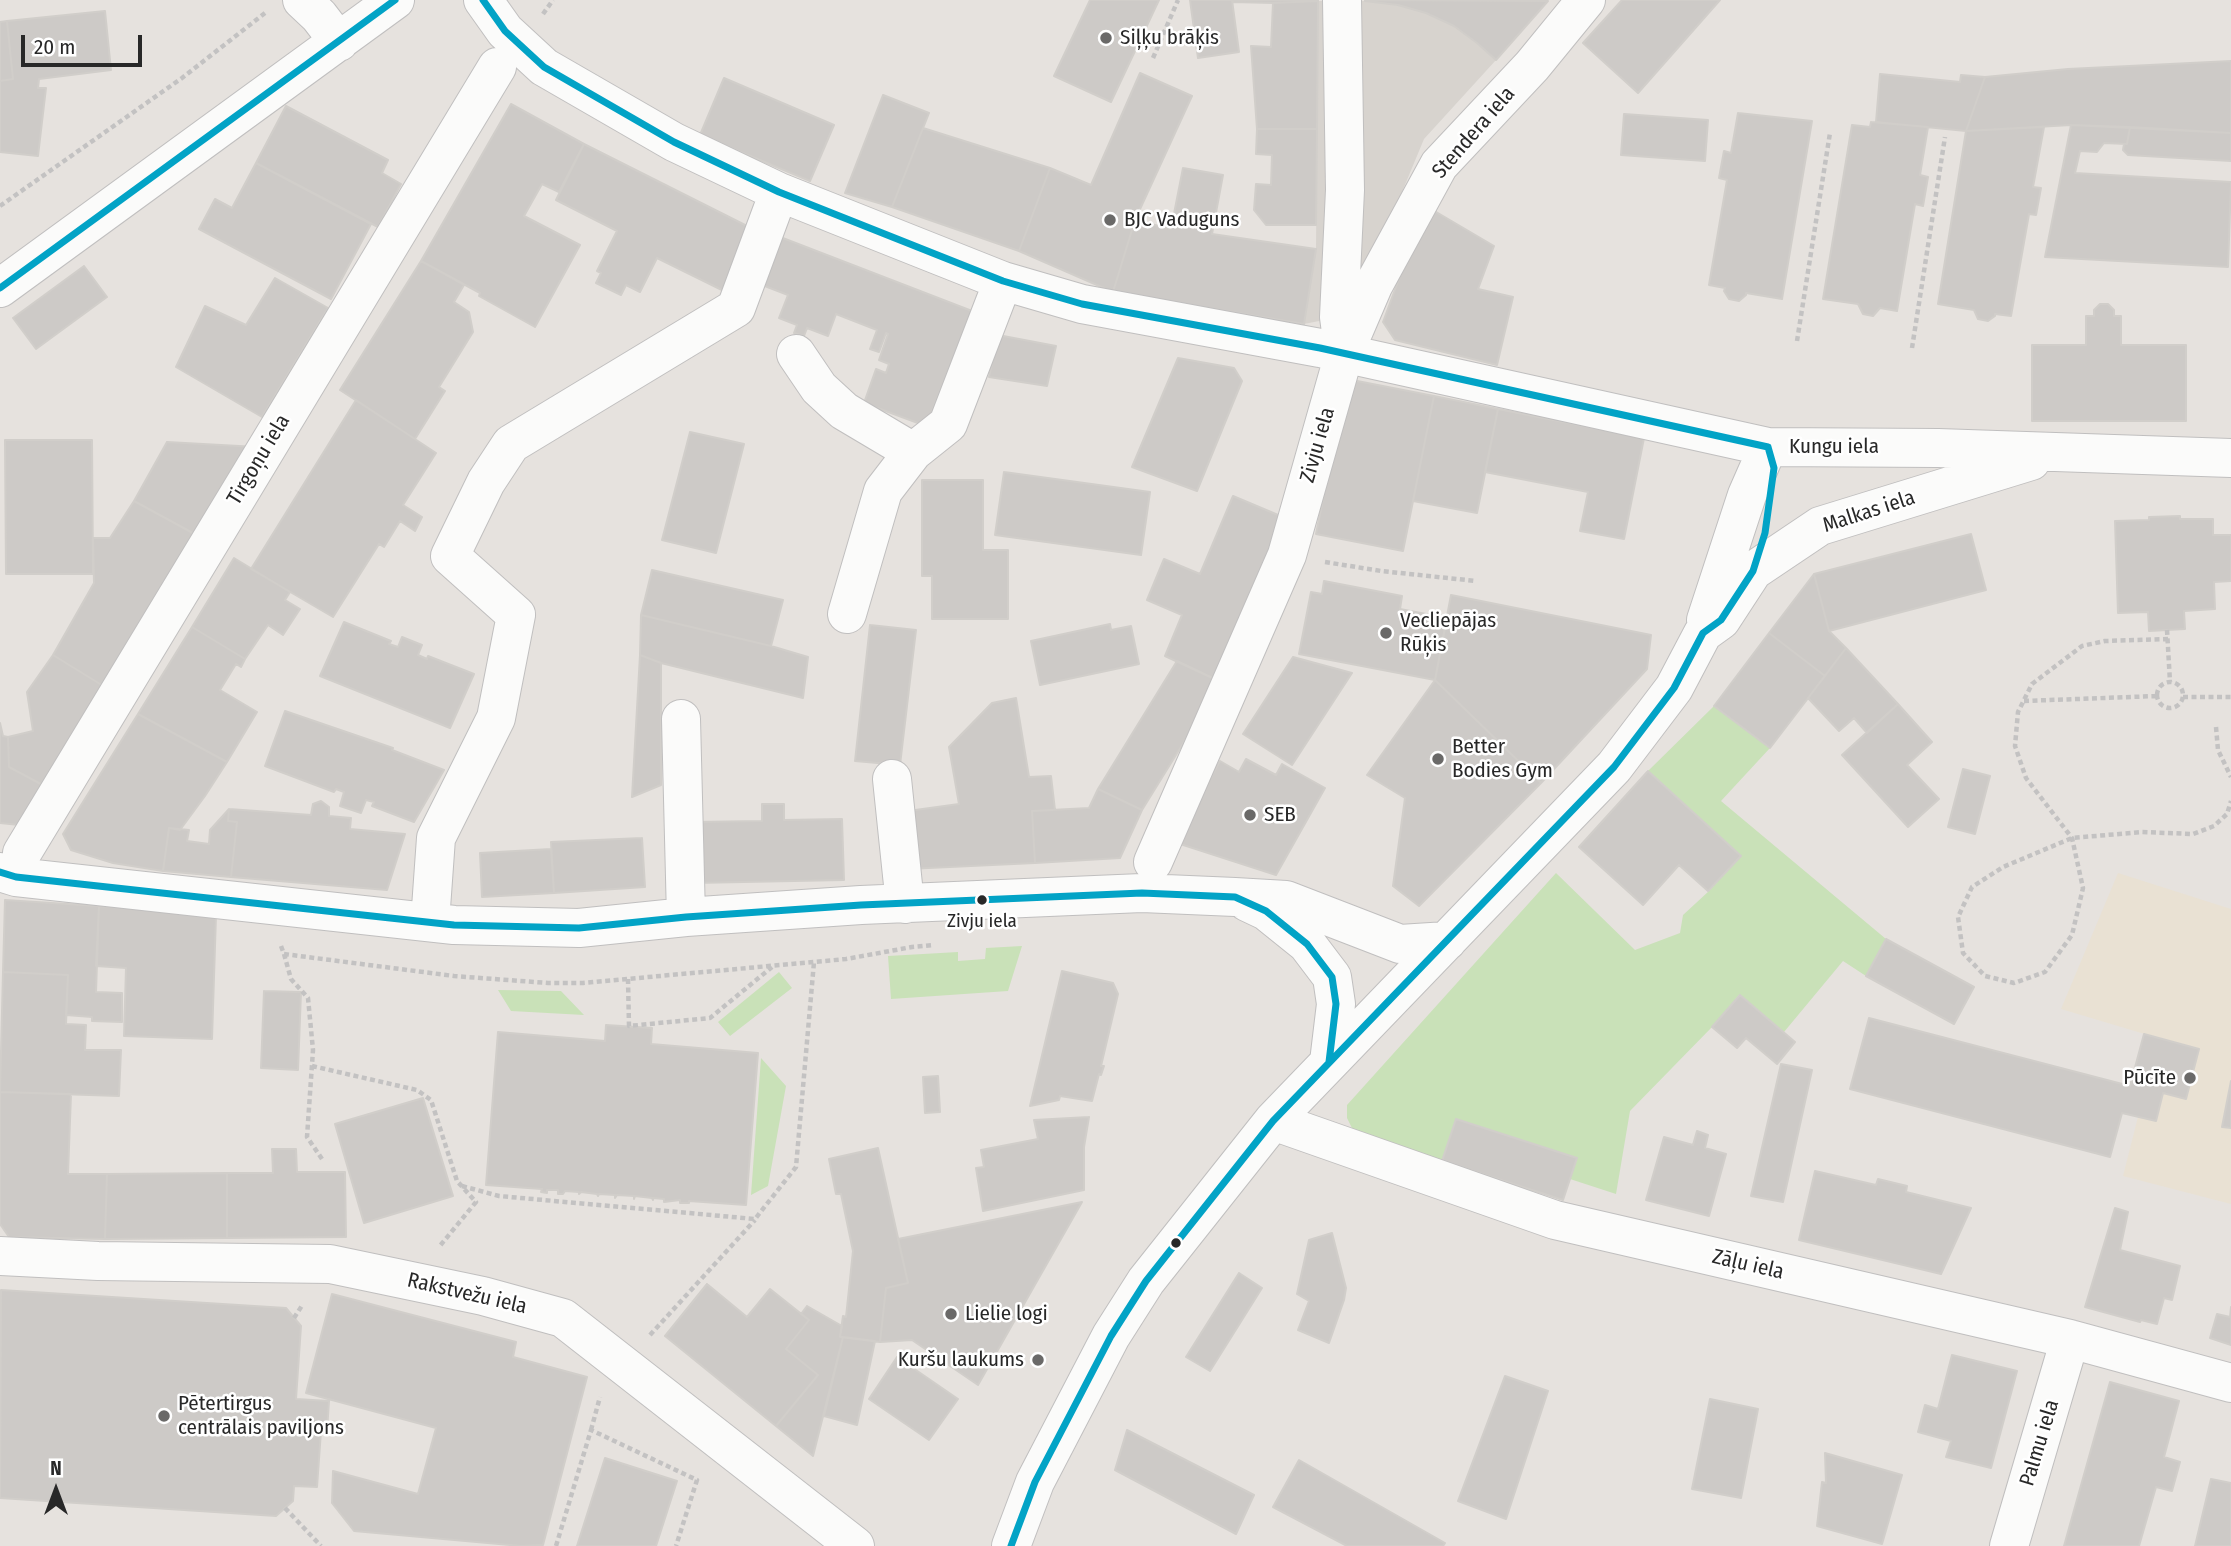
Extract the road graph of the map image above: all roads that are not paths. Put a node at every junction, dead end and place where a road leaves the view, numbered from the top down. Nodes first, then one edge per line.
1 (395, 0) edge
2 (483, 0) edge
3 (1342, 0) edge
4 (1586, 0) edge
5 (287, 4) edge
6 (338, 42) junction
7 (497, 67) dead end
8 (779, 192) junction
9 (1003, 281) junction
10 (0, 288) edge
11 (796, 354) dead end
12 (1344, 354) junction
13 (1768, 447) junction
14 (913, 452) junction
15 (2057, 453) junction
16 (2231, 458) edge
17 (1753, 571) junction
18 (847, 614) dead end
19 (1703, 633) junction
20 (681, 719) dead end
21 (892, 779) dead end
22 (1153, 862) dead end
23 (11, 863) edge
24 (1235, 897) junction
25 (905, 904) junction
26 (686, 917) junction
27 (430, 922) junction
28 (1447, 941) junction
29 (1329, 1062) junction
30 (1273, 1121) junction
31 (0, 1256) edge
32 (2070, 1339) junction
33 (2231, 1383) edge
34 (853, 1544) edge
35 (1011, 1546) edge
36 (2009, 1546) edge

1 - 6 street
2 - 8 street, Kungu iela
3 - 12 street, Zivju iela
4 - 12 street, Stendera iela
5 - 6 street
6 - 10 street
7 - 23 street, Tirgoņu iela
8 - 9 street, Kungu iela
8 - 27 street
9 - 12 street, Kungu iela
9 - 14 street
11 - 14 street
12 - 13 street, Kungu iela
12 - 22 street, Zivju iela
13 - 15 street, Kungu iela
13 - 17 street
13 - 19 street
14 - 18 street
15 - 16 street, Kungu iela
15 - 17 street, Malkas iela
17 - 19 street, Malkas iela
19 - 28 street, Malkas iela
20 - 26 street
21 - 25 street
23 - 27 street
24 - 25 street
24 - 28 street
24 - 29 street
25 - 26 street
26 - 27 street
28 - 29 street, Malkas iela
29 - 30 street
30 - 32 street, Zāļu iela
30 - 35 street
31 - 34 street, Rakstvežu iela
32 - 33 street, Zāļu iela
32 - 36 street, Palmu iela

